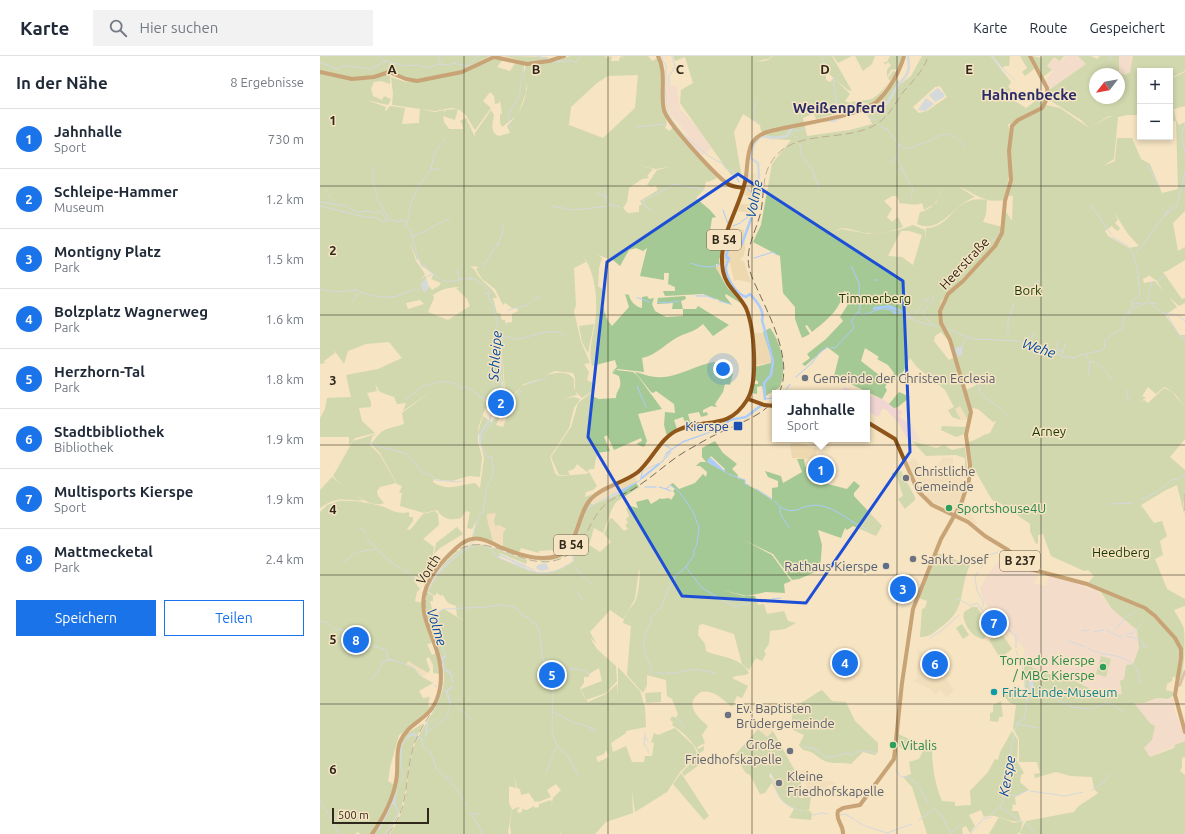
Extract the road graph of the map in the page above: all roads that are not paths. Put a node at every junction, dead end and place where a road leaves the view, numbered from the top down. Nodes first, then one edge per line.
1 (564, 56) edge
2 (658, 56) edge
3 (904, 56) edge
4 (1030, 56) edge
5 (320, 72) edge
6 (743, 188) junction
7 (748, 399) junction
8 (772, 406) edge
9 (870, 424) edge
10 (1185, 495) edge
11 (1185, 510) edge
12 (947, 512) junction
13 (954, 516) junction
14 (952, 520) junction
15 (1185, 671) edge
16 (1176, 686) junction
17 (1185, 732) edge
18 (372, 834) edge
19 (844, 834) edge

1 - 5 main road
2 - 6 main road
3 - 6 main road, B 54
4 - 13 main road, Heerstraße
6 - 7 main road, B 54
7 - 8 main road
7 - 18 main road, Vorth / B 54
9 - 12 main road, B 237
10 - 11 street
12 - 13 main road, B 237
12 - 14 main road
13 - 14 main road, Heerstraße
13 - 16 main road, B 237
14 - 19 main road, Heerstraße
15 - 16 street
16 - 17 main road, B 237

